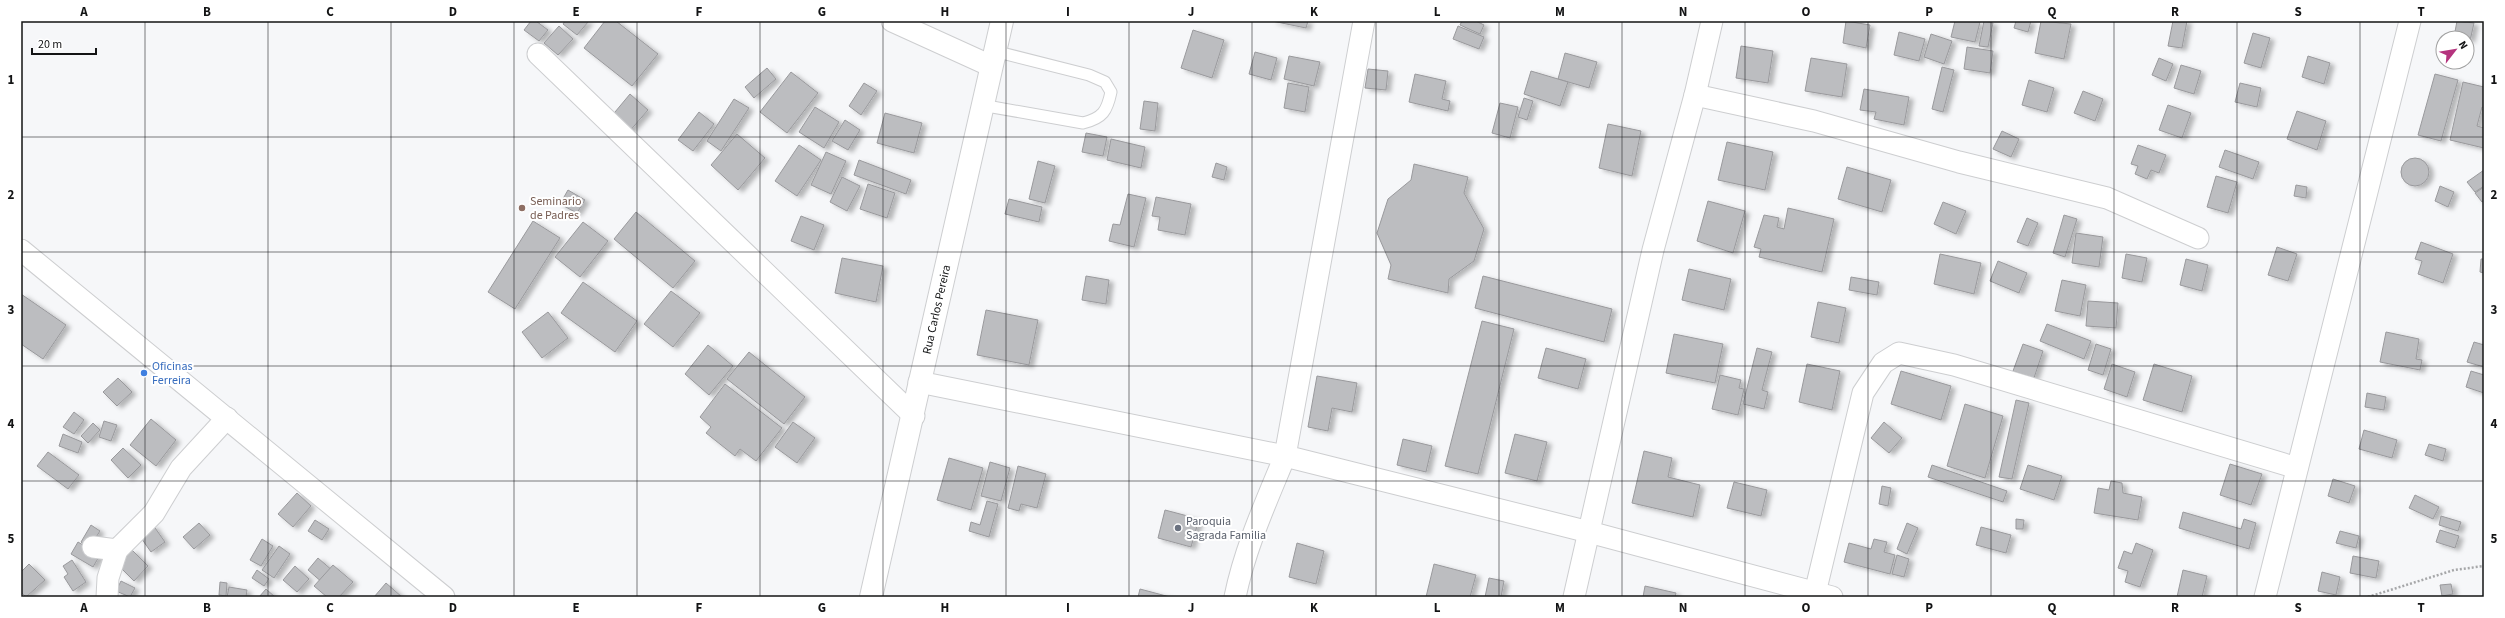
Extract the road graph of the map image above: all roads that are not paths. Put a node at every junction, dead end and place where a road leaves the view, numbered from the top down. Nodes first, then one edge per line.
1 (892, 21) edge
2 (1002, 21) edge
3 (1364, 21) edge
4 (1712, 21) edge
5 (2410, 21) edge
6 (538, 54) dead end
7 (992, 58) junction
8 (1695, 95) junction
9 (981, 105) junction
10 (2198, 238) dead end
11 (21, 250) edge
12 (919, 382) junction
13 (914, 416) junction
14 (226, 418) junction
15 (1284, 456) junction
16 (2297, 468) junction
17 (1589, 532) junction
18 (93, 548) dead end
19 (117, 550) junction
20 (1824, 595) edge
21 (107, 597) edge
22 (444, 597) edge
23 (871, 597) edge
24 (1235, 597) edge
25 (1574, 597) edge
26 (2265, 597) edge

1 - 7 street
2 - 7 main road, Rua Carlos Pereira
3 - 15 street
4 - 8 street
5 - 16 street
6 - 13 street
7 - 9 main road, Rua Carlos Pereira
7 - 9 lane
8 - 10 street
8 - 17 street
9 - 12 main road, Rua Carlos Pereira
11 - 14 street
12 - 13 main road, Rua Carlos Pereira
12 - 15 street
13 - 23 main road, Rua Carlos Pereira
14 - 19 street
14 - 22 street
15 - 17 street
15 - 24 street
16 - 20 street
16 - 26 street
17 - 20 street
17 - 25 street
18 - 19 street
19 - 21 street

